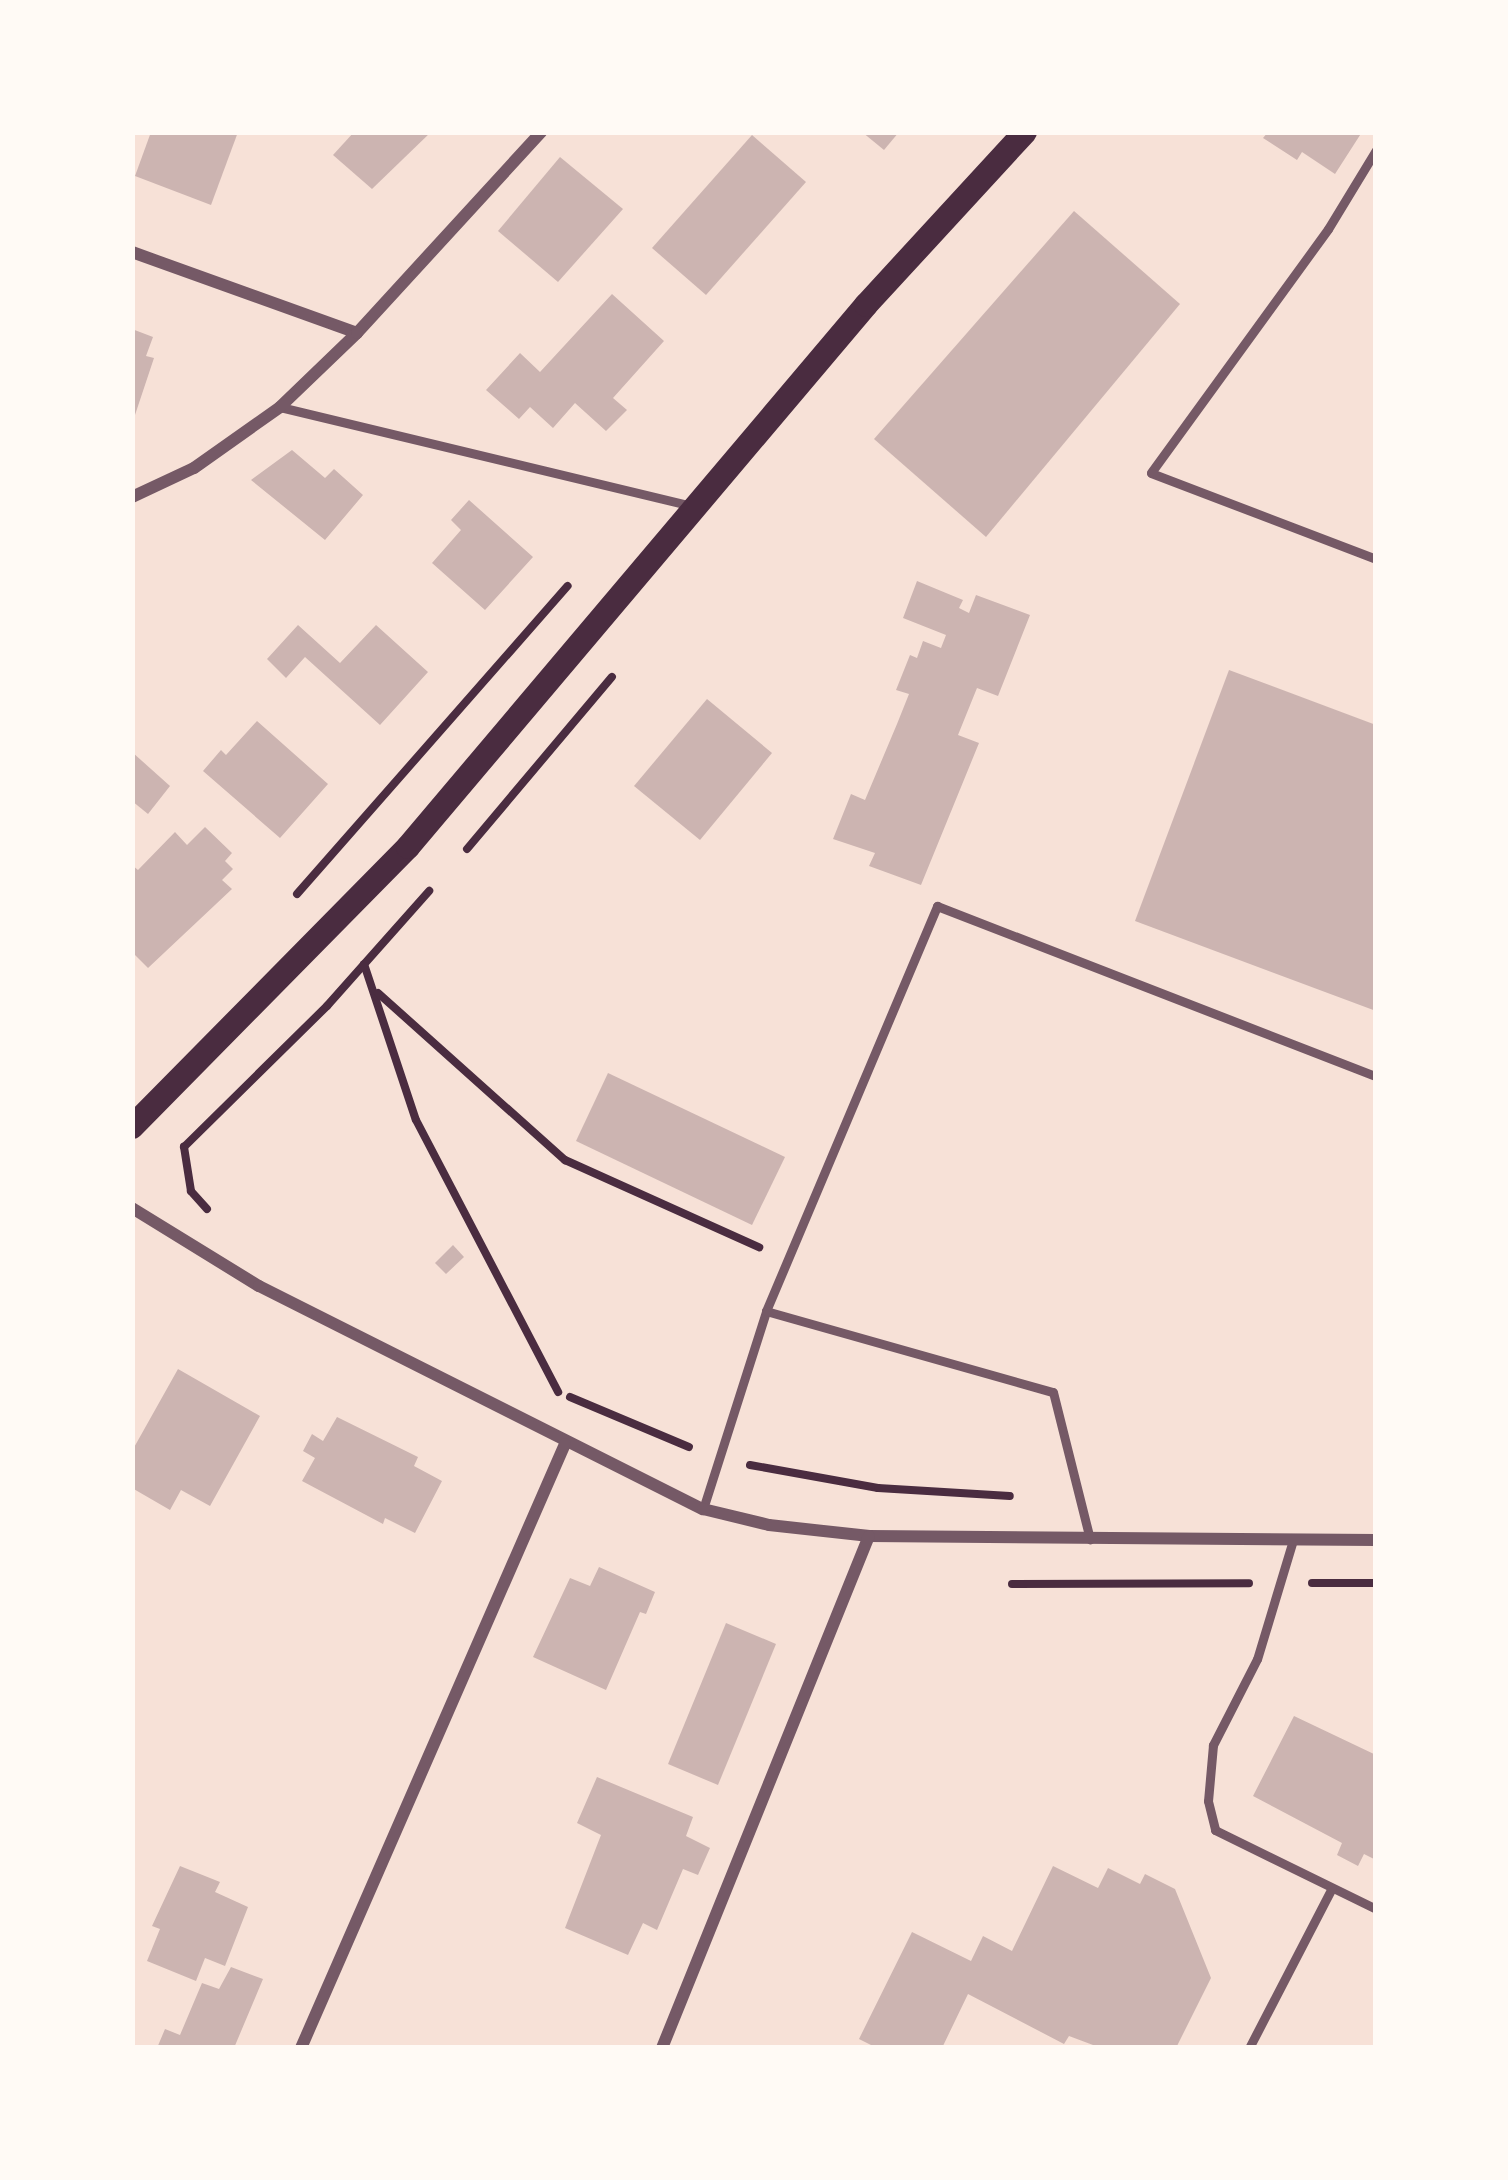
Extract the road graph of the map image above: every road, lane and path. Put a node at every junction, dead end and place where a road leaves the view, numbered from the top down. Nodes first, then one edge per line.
1 (541, 132) edge
2 (1025, 132) edge
3 (1376, 149) edge
4 (132, 252) edge
5 (357, 333) junction
6 (280, 407) junction
7 (132, 496) edge
8 (695, 506) junction
9 (1376, 559) edge
10 (364, 964) dead end
11 (379, 993) junction
12 (1376, 1076) edge
13 (132, 1127) edge
14 (191, 1191) dead end
15 (132, 1208) edge
16 (214, 1217) dead end
17 (788, 1259) junction
18 (766, 1311) junction
19 (542, 1384) dead end
20 (558, 1392) junction
21 (565, 1444) junction
22 (719, 1457) junction
23 (1010, 1496) dead end
24 (703, 1509) junction
25 (869, 1536) junction
26 (1090, 1539) junction
27 (1293, 1540) junction
28 (1376, 1540) edge
29 (1281, 1583) junction
30 (1376, 1583) edge
31 (1012, 1584) dead end
32 (1332, 1888) junction
33 (1376, 1909) edge
34 (301, 2048) edge
35 (662, 2048) edge
36 (1249, 2048) edge

1 - 5 street
2 - 8 main road
3 - 9 lane
4 - 5 street
5 - 6 street
6 - 7 street
6 - 8 lane
8 - 13 main road
10 - 11 path
11 - 17 path
11 - 20 path
12 - 17 lane
14 - 16 path
15 - 21 street
17 - 18 lane
18 - 22 lane
18 - 26 lane
19 - 20 path
20 - 22 path
21 - 24 street
21 - 34 street
22 - 23 path
22 - 24 lane
24 - 25 street
25 - 26 street
25 - 35 street
26 - 27 street
27 - 28 street
27 - 29 lane
29 - 30 path
29 - 31 path
29 - 32 lane
32 - 33 lane
32 - 36 lane

